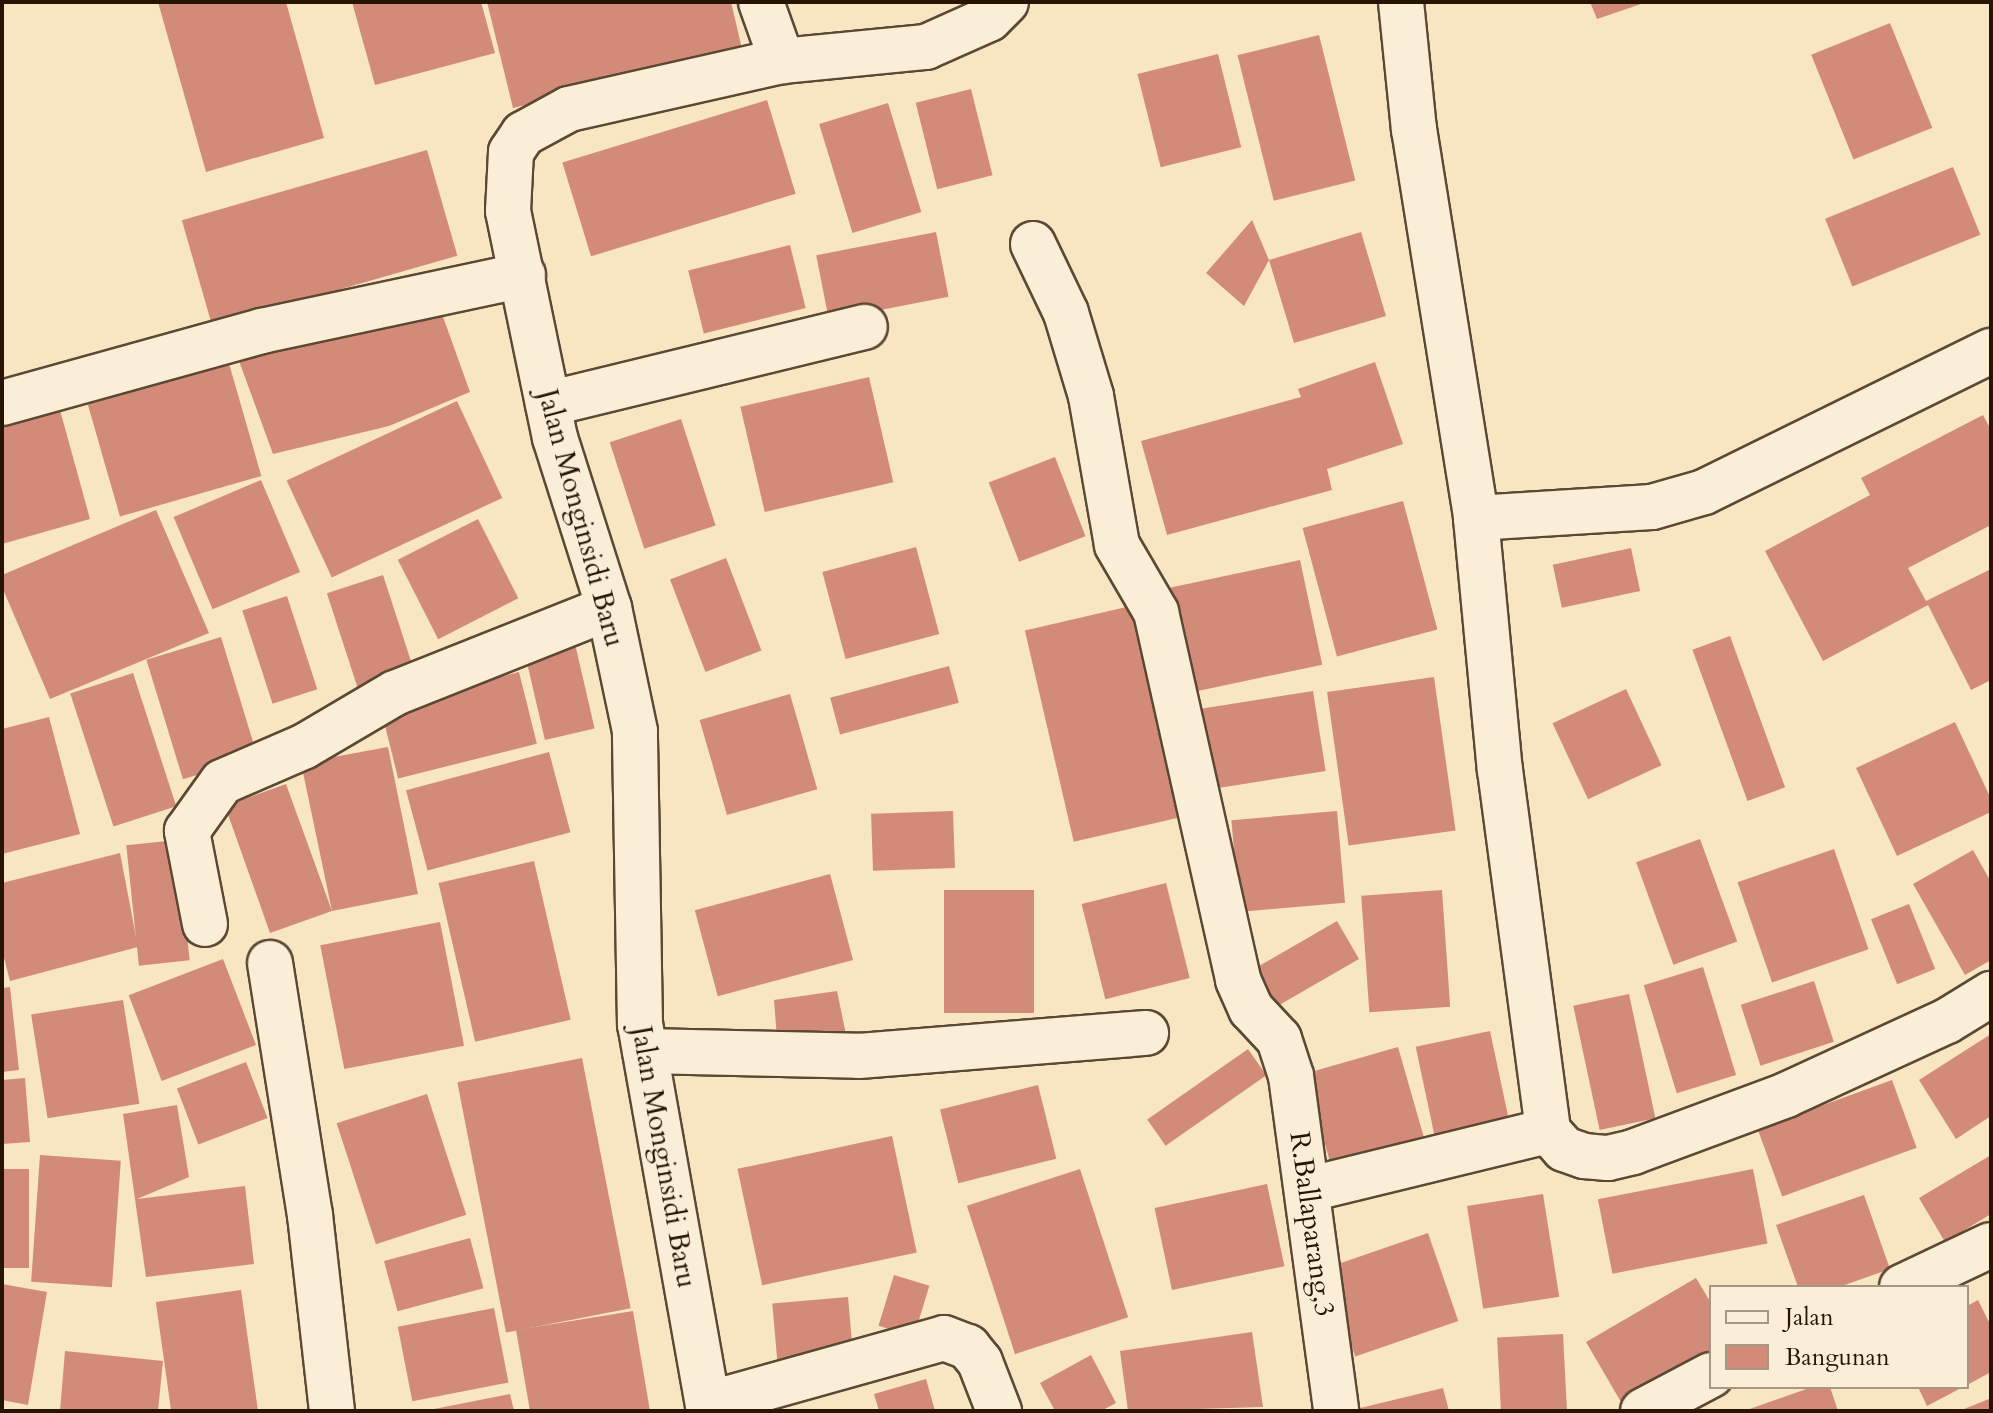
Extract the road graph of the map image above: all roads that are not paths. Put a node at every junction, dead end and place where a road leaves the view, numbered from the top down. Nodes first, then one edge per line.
1 (761, 2) edge
2 (1006, 2) edge
3 (1401, 2) edge
4 (782, 61) junction
5 (1033, 244) dead end
6 (523, 275) junction
7 (865, 327) dead end
8 (1991, 351) edge
9 (2, 403) edge
10 (548, 404) junction
11 (1476, 518) junction
12 (609, 608) junction
13 (205, 924) dead end
14 (270, 963) dead end
15 (1991, 994) edge
16 (1146, 1033) dead end
17 (645, 1051) junction
18 (1548, 1131) junction
19 (1310, 1189) junction
20 (1991, 1245) edge
21 (1906, 1285) edge
22 (1709, 1376) edge
23 (709, 1408) edge
24 (332, 1411) edge
25 (999, 1411) edge
26 (1336, 1411) edge
27 (1643, 1411) edge

1 - 4 street
2 - 4 street, Jalan Monginsidi Baru
3 - 11 street
4 - 6 street, Jalan Monginsidi Baru
5 - 19 street, R.Ballaparang,3
6 - 9 street
6 - 10 street, Jalan Monginsidi Baru
7 - 10 street
8 - 11 street
10 - 12 street, Jalan Monginsidi Baru
11 - 18 street
12 - 13 street
12 - 17 street, Jalan Monginsidi Baru
14 - 24 street
15 - 18 street
16 - 17 street
17 - 23 street, Jalan Monginsidi Baru
18 - 19 street
19 - 26 street, R.Ballaparang,3
20 - 21 street
22 - 27 street
23 - 25 street

